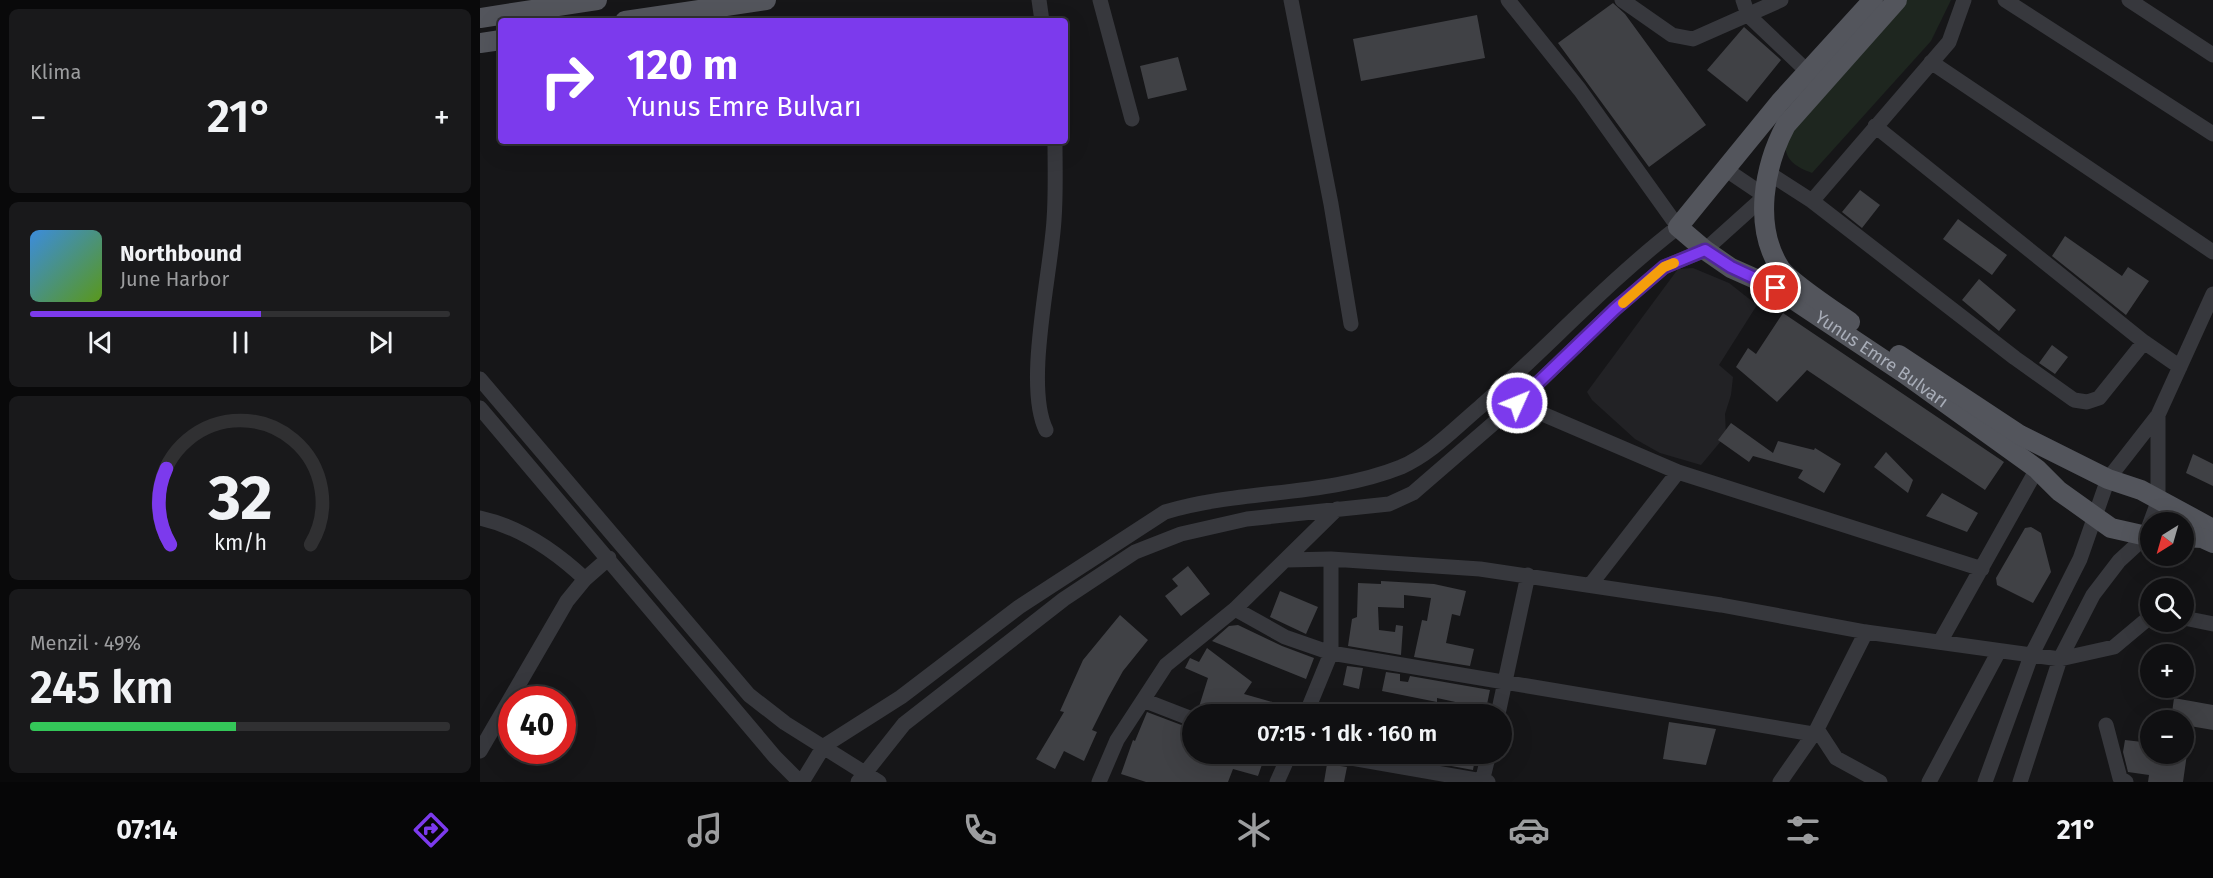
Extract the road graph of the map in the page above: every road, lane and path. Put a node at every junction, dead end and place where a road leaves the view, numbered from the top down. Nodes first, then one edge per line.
1 (597, 0) edge
2 (766, 0) edge
3 (1039, 0) edge
4 (1100, 0) edge
5 (1291, 0) edge
6 (1508, 0) edge
7 (1622, 0) edge
8 (1743, 0) edge
9 (1781, 0) edge
10 (1873, 0) edge
11 (1897, 0) edge
12 (1964, 0) edge
13 (2005, 0) edge
14 (2129, 0) edge
15 (1748, 15) junction
16 (480, 18) edge
17 (645, 18) edge
18 (1042, 18) edge
19 (498, 40) edge
20 (480, 43) edge
21 (2213, 55) edge
22 (1931, 62) junction
23 (1808, 72) junction
24 (1132, 119) dead end
25 (1875, 126) junction
26 (2213, 134) edge
27 (1055, 144) edge
28 (1725, 169) junction
29 (1767, 172) junction
30 (1765, 196) junction
31 (1812, 201) junction
32 (1678, 226) junction
33 (1705, 250) junction
34 (2213, 252) edge
35 (2213, 294) edge
36 (1351, 324) dead end
37 (2144, 342) junction
38 (2180, 366) junction
39 (480, 379) edge
40 (1517, 403) junction
41 (480, 408) edge
42 (2158, 416) junction
43 (1046, 430) dead end
44 (2037, 469) junction
45 (1678, 472) junction
46 (2108, 479) junction
47 (2158, 502) junction
48 (1337, 509) junction
49 (2155, 512) edge
50 (2094, 513) junction
51 (480, 518) edge
52 (2213, 530) edge
53 (2140, 535) edge
54 (2194, 538) edge
55 (2213, 543) edge
56 (2140, 544) edge
57 (609, 558) junction
58 (1331, 559) junction
59 (1286, 560) junction
60 (1982, 569) junction
61 (1528, 575) junction
62 (585, 579) junction
63 (1591, 584) junction
64 (1235, 609) junction
65 (2194, 620) edge
66 (2213, 624) edge
67 (2140, 625) edge
68 (1866, 632) junction
69 (1940, 642) junction
70 (1999, 651) junction
71 (1330, 653) junction
72 (2031, 656) junction
73 (2060, 659) junction
74 (1506, 682) junction
75 (1143, 700) junction
76 (1310, 704) edge
77 (1500, 704) edge
78 (1182, 715) edge
79 (2106, 724) dead end
80 (1815, 731) junction
81 (824, 746) junction
82 (480, 751) edge
83 (1285, 764) edge
84 (1383, 764) edge
85 (1487, 764) edge
86 (861, 777) edge
87 (1102, 781) edge
88 (801, 782) edge
89 (879, 782) edge
90 (1277, 782) edge
91 (1484, 782) edge
92 (1780, 782) edge
93 (1880, 782) edge
94 (1929, 782) edge
95 (1985, 782) edge
96 (2020, 782) edge
97 (2127, 782) edge

1 - 16 main road
2 - 17 main road
3 - 18 street
4 - 24 street
5 - 36 street
6 - 32 street
7 - 15 street
8 - 15 street
9 - 15 street
10 - 23 main road
11 - 29 main road, Yunus Emre Bulvarı
12 - 22 street
13 - 26 street
14 - 21 street
15 - 23 street
19 - 20 main road
22 - 25 street
22 - 34 street
23 - 28 main road
25 - 31 street
25 - 37 street
27 - 43 street
28 - 30 street
28 - 32 main road
29 - 30 main road, Yunus Emre Bulvarı
29 - 31 street
30 - 33 street
30 - 46 main road, Yunus Emre Bulvarı
31 - 37 street
32 - 33 main road, Yunus Emre Bulvarı
32 - 81 street
33 - 40 street
33 - 44 main road, Yunus Emre Bulvarı
35 - 38 street
37 - 38 street
38 - 42 street
39 - 81 street
40 - 45 street
40 - 48 street
41 - 57 street
42 - 46 street
42 - 47 street
44 - 50 main road, Yunus Emre Bulvarı
44 - 60 street
45 - 60 street
45 - 63 street
46 - 47 main road, Yunus Emre Bulvarı
46 - 50 street
47 - 49 street
47 - 52 main road, Yunus Emre Bulvarı
48 - 59 street
48 - 86 street
50 - 53 main road, Yunus Emre Bulvarı
50 - 72 street
51 - 62 street
54 - 55 main road
56 - 73 street
57 - 62 street
57 - 88 street
58 - 59 street
58 - 61 street
58 - 71 street
59 - 64 street
60 - 69 street
61 - 63 street
61 - 74 street
62 - 82 street
63 - 68 street
64 - 71 street
64 - 75 street
65 - 66 street
67 - 73 street
68 - 69 street
68 - 80 street
69 - 70 street
70 - 72 street
70 - 94 street
71 - 74 street
71 - 76 street
72 - 73 street
72 - 95 street
73 - 96 street
74 - 77 street
74 - 80 street
75 - 78 street
75 - 87 street
79 - 97 street
80 - 92 street
80 - 93 street
81 - 86 street
81 - 88 street
83 - 90 street
84 - 91 street
85 - 91 street
86 - 89 street

